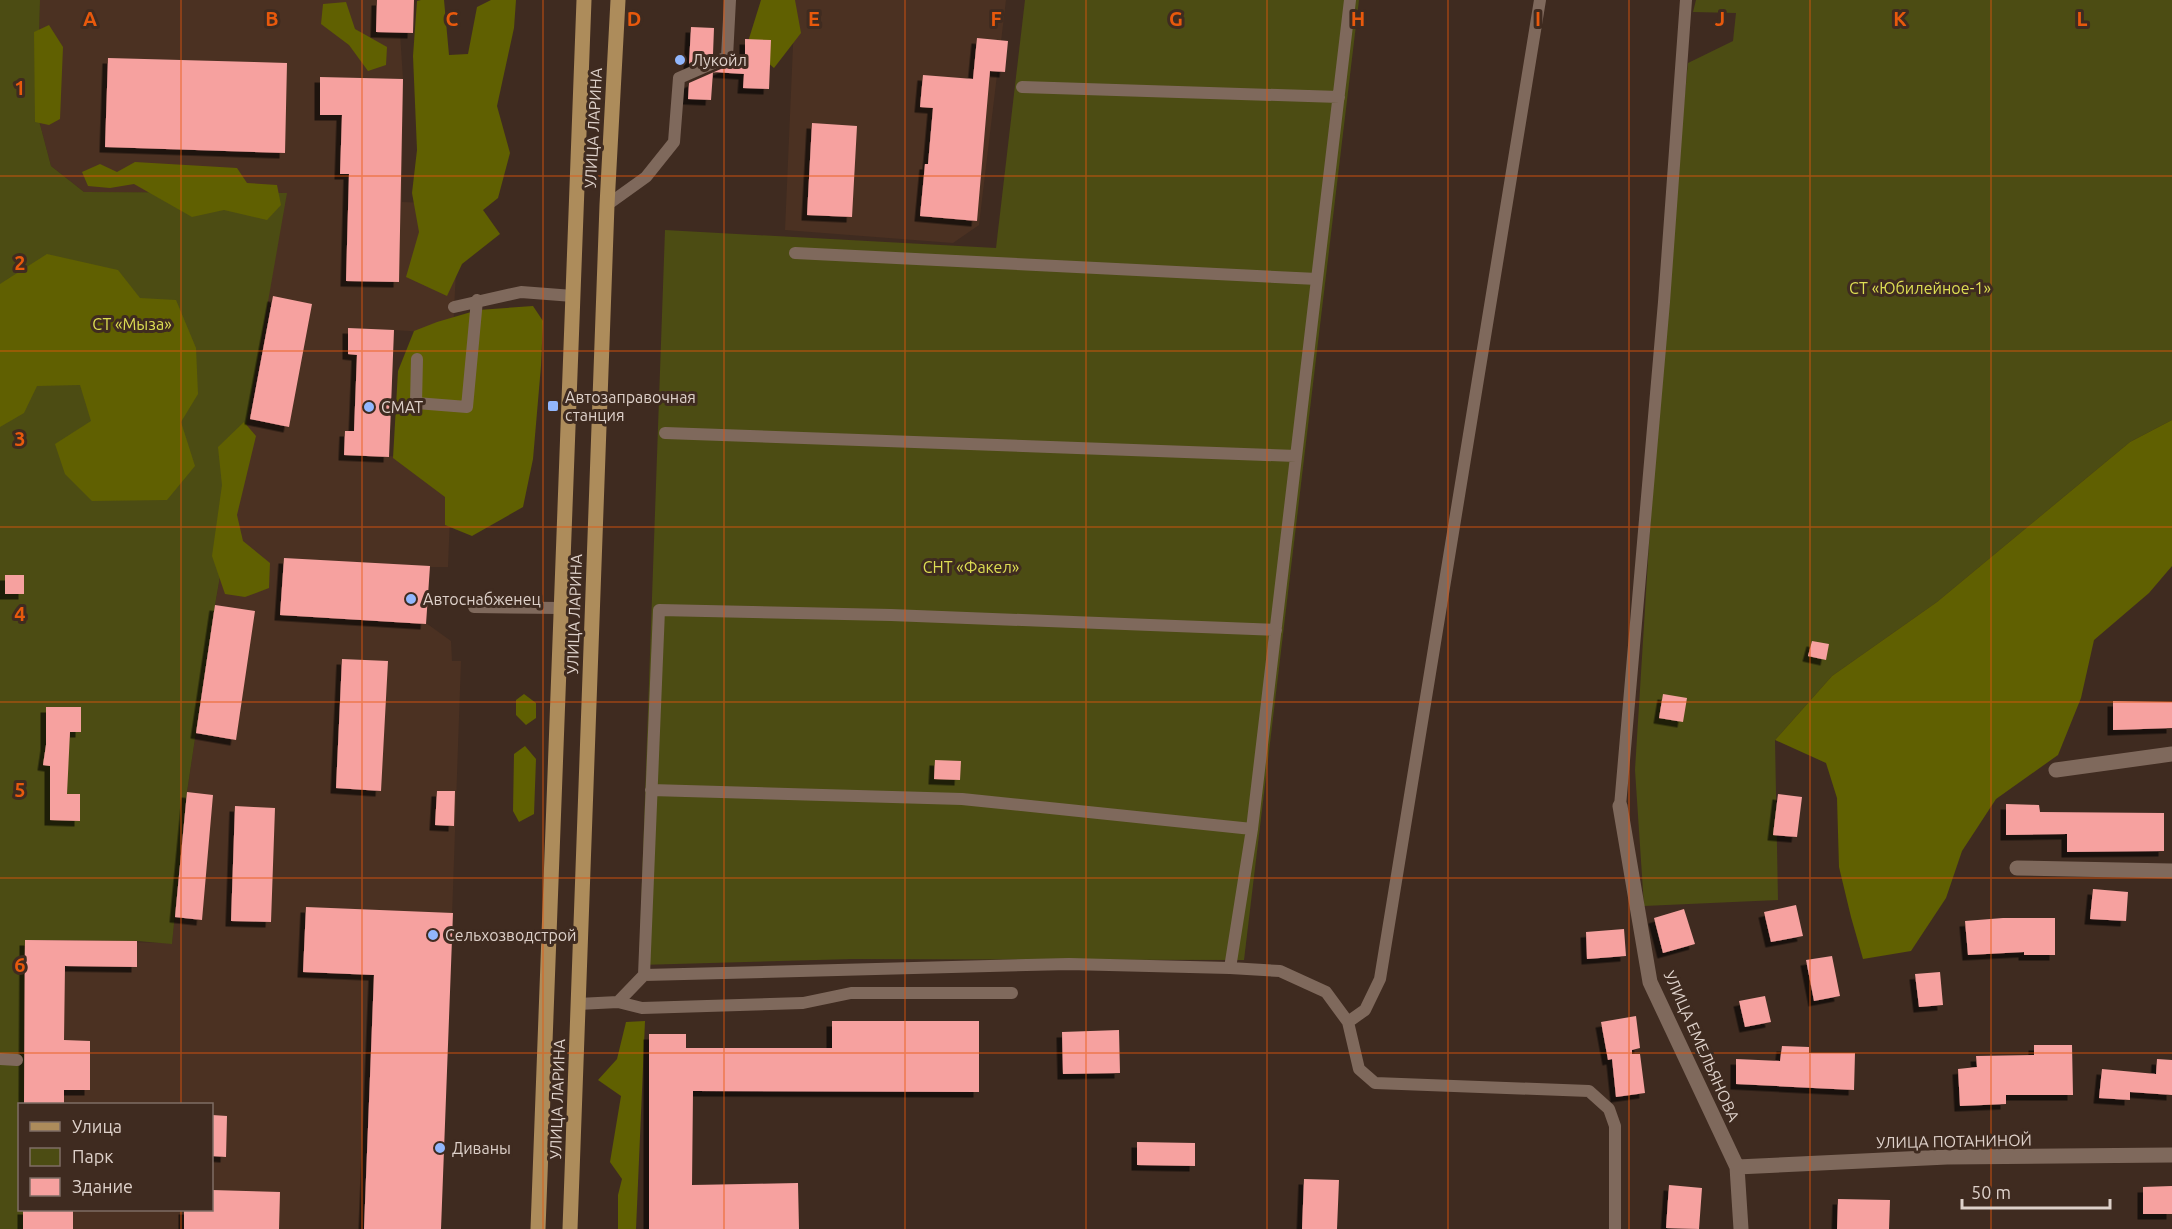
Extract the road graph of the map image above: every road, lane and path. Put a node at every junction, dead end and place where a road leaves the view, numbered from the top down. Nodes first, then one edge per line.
1 (584, 0) edge
2 (618, 0) edge
3 (730, 0) edge
4 (1350, 0) edge
5 (1540, 0) edge
6 (1686, 0) edge
7 (1022, 87) dead end
8 (1339, 97) junction
9 (607, 205) junction
10 (795, 253) dead end
11 (1317, 279) junction
12 (573, 296) junction
13 (477, 300) junction
14 (454, 307) dead end
15 (417, 359) dead end
16 (665, 434) dead end
17 (1296, 456) junction
18 (474, 607) dead end
19 (562, 608) junction
20 (1276, 630) junction
21 (2172, 754) edge
22 (2056, 770) dead end
23 (651, 790) junction
24 (1620, 806) joint
25 (1252, 829) junction
26 (2017, 868) dead end
27 (2172, 872) edge
28 (1230, 968) junction
29 (644, 975) junction
30 (1012, 993) dead end
31 (618, 1002) junction
32 (578, 1004) junction
33 (1348, 1022) junction
34 (0, 1059) edge
35 (17, 1060) dead end
36 (2172, 1155) edge
37 (1737, 1167) junction
38 (538, 1229) edge
39 (570, 1229) edge
40 (1615, 1229) edge
41 (1741, 1229) edge

1 - 12 main road, УЛИЦА ЛАРИНА
2 - 9 main road, УЛИЦА ЛАРИНА
3 - 9 lane
4 - 8 lane
5 - 33 lane
6 - 24 lane
7 - 8 lane
8 - 11 lane
9 - 32 main road, УЛИЦА ЛАРИНА
10 - 11 lane
11 - 17 lane
12 - 13 lane
12 - 19 main road, УЛИЦА ЛАРИНА
13 - 14 lane
13 - 15 lane
16 - 17 lane
17 - 20 lane
18 - 19 lane
19 - 38 main road, УЛИЦА ЛАРИНА
20 - 23 lane
20 - 25 lane
21 - 22 street
23 - 25 lane
23 - 29 lane
24 - 37 street, УЛИЦА ЕМЕЛЬЯНОВА
25 - 28 lane
26 - 27 street
28 - 29 lane
28 - 33 lane
29 - 31 lane
30 - 31 lane
31 - 32 lane
32 - 39 main road, УЛИЦА ЛАРИНА
33 - 40 lane
34 - 35 lane
36 - 37 street, УЛИЦА ПОТАНИНОЙ
37 - 41 street, УЛИЦА ЕМЕЛЬЯНОВА

